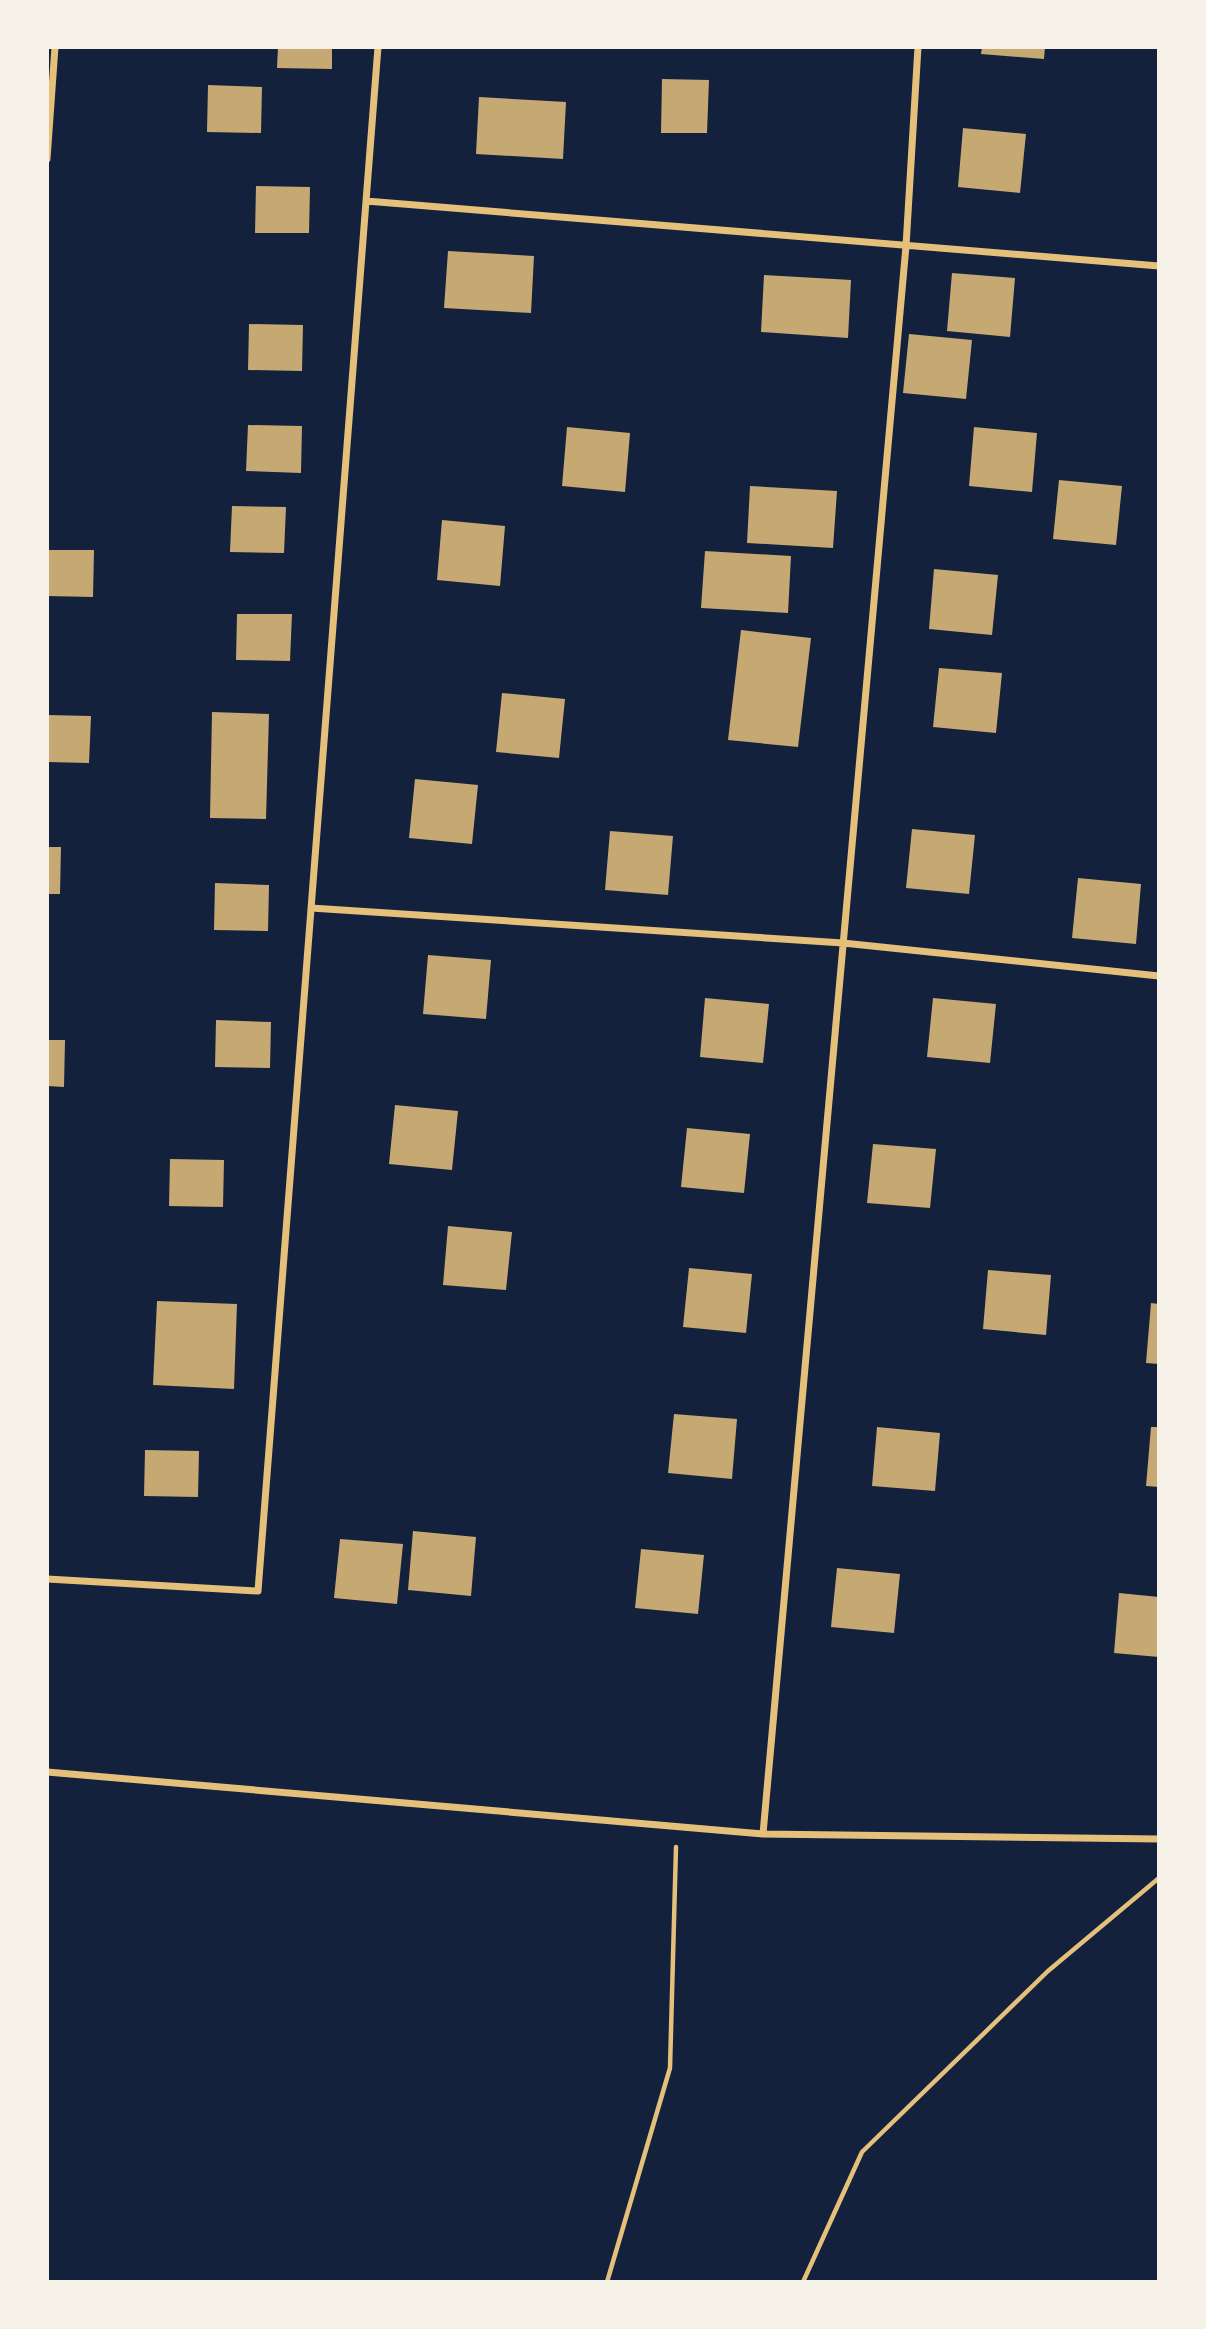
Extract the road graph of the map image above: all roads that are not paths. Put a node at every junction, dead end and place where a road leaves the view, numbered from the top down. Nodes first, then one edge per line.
1 (55, 47) edge
2 (378, 47) edge
3 (918, 47) edge
4 (47, 159) edge
5 (366, 201) junction
6 (906, 246) junction
7 (1159, 266) edge
8 (311, 908) junction
9 (844, 943) junction
10 (1159, 976) edge
11 (47, 1579) edge
12 (47, 1772) edge
13 (763, 1834) junction
14 (1159, 1839) edge

1 - 4 street
2 - 5 street
3 - 6 street
5 - 6 street
5 - 8 street
6 - 7 street
6 - 9 street
8 - 9 street
8 - 11 street
9 - 10 street
9 - 13 street
12 - 13 street
13 - 14 street

